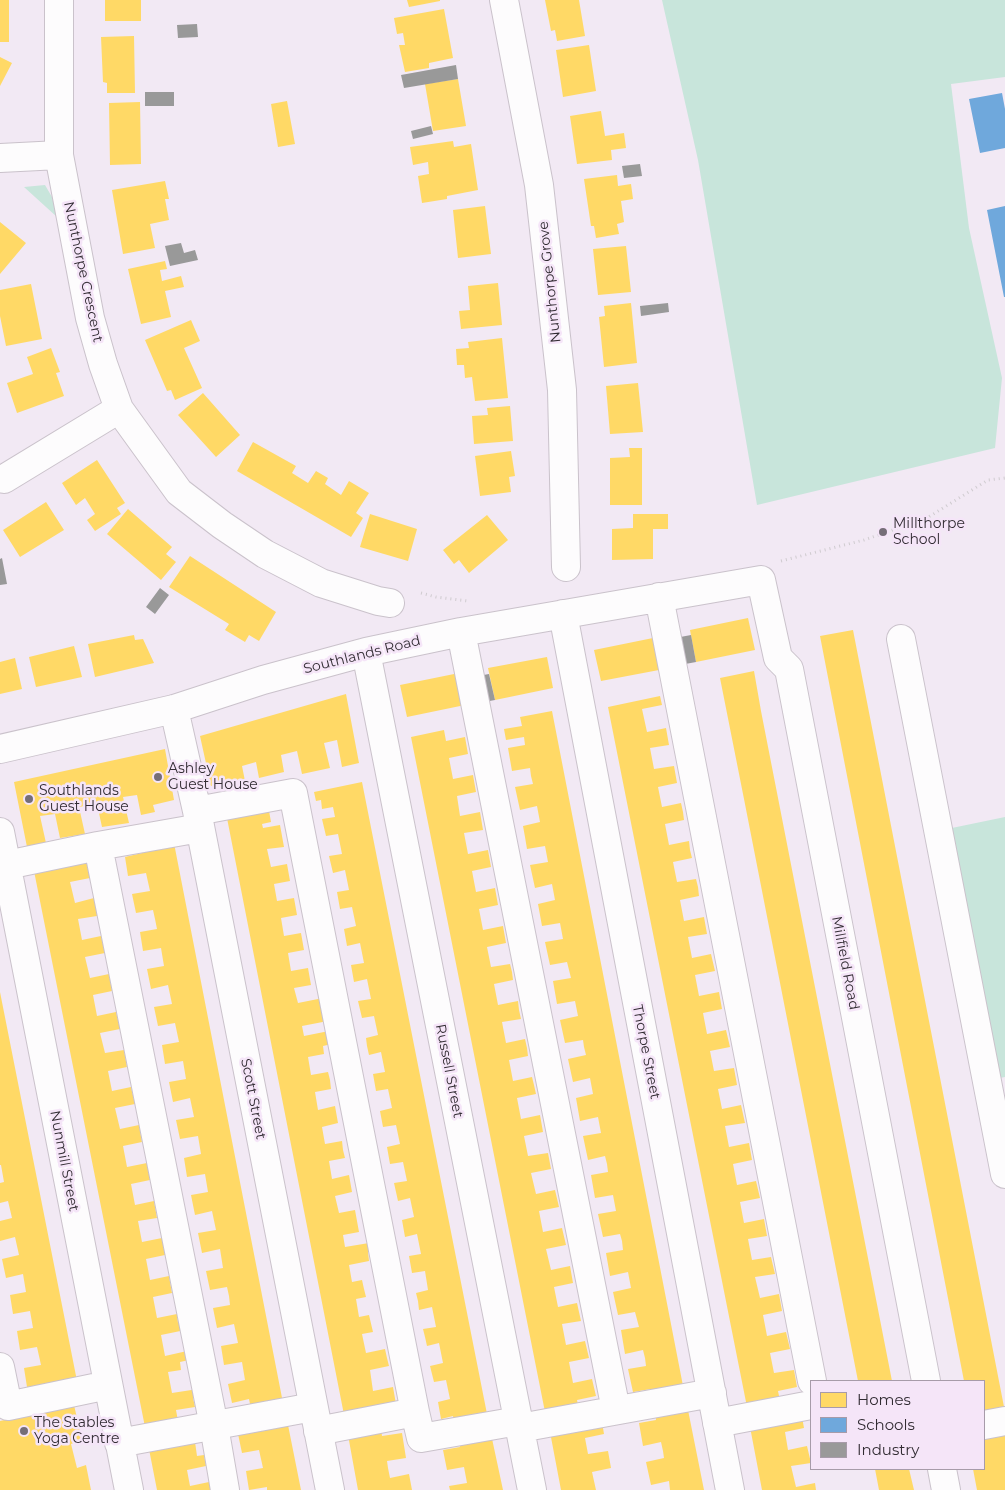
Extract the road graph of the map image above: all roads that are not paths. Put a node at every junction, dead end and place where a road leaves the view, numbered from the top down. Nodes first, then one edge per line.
1 (59, 0) edge
2 (504, 0) edge
3 (59, 155) junction
4 (0, 158) edge
5 (119, 409) junction
6 (4, 479) dead end
7 (566, 567) dead end
8 (729, 586) joint
9 (659, 597) junction
10 (390, 603) dead end
11 (563, 614) junction
12 (461, 632) junction
13 (901, 639) dead end
14 (366, 652) junction
15 (174, 709) junction
16 (0, 748) edge
17 (198, 819) junction
18 (0, 832) edge
19 (98, 846) junction
20 (6, 877) edge
21 (1005, 1174) edge
22 (0, 1367) edge
23 (812, 1380) edge
24 (926, 1380) edge
25 (108, 1385) junction
26 (712, 1393) junction
27 (810, 1405) edge
28 (616, 1410) junction
29 (416, 1412) junction
30 (316, 1419) junction
31 (1005, 1421) edge
32 (717, 1423) junction
33 (519, 1425) junction
34 (985, 1425) edge
35 (214, 1426) junction
36 (119, 1443) junction
37 (942, 1470) edge
38 (128, 1490) edge
39 (225, 1490) edge
40 (330, 1490) edge
41 (532, 1490) edge
42 (730, 1490) edge
43 (946, 1490) edge

1 - 3 street, Nunthorpe Crescent
2 - 7 street, Nunthorpe Grove
3 - 4 street
3 - 5 street, Nunthorpe Crescent
5 - 6 street
5 - 10 street, Nunthorpe Crescent
8 - 9 street, Southlands Road
8 - 24 street, Millfield Road
9 - 11 street, Southlands Road
9 - 23 street
11 - 12 street, Southlands Road
11 - 26 street, Thorpe Street
12 - 14 street, Southlands Road
12 - 28 street
13 - 21 street
14 - 15 street, Southlands Road
14 - 33 street, Russell Street
15 - 16 street, Southlands Road
15 - 17 street, Scott Street
17 - 19 street
17 - 29 street
17 - 30 street, Scott Street
18 - 20 street, Nunmill Street
19 - 20 street
19 - 35 street
20 - 25 street, Nunmill Street
22 - 25 street
25 - 36 street, Nunmill Street
26 - 28 street
26 - 32 street, Thorpe Street
27 - 32 street
28 - 33 street
29 - 30 street
29 - 33 street
30 - 35 street
30 - 40 street, Scott Street
31 - 34 street
32 - 42 street, Thorpe Street
33 - 41 street, Russell Street
35 - 36 street
35 - 39 street
36 - 38 street, Nunmill Street
37 - 43 street

